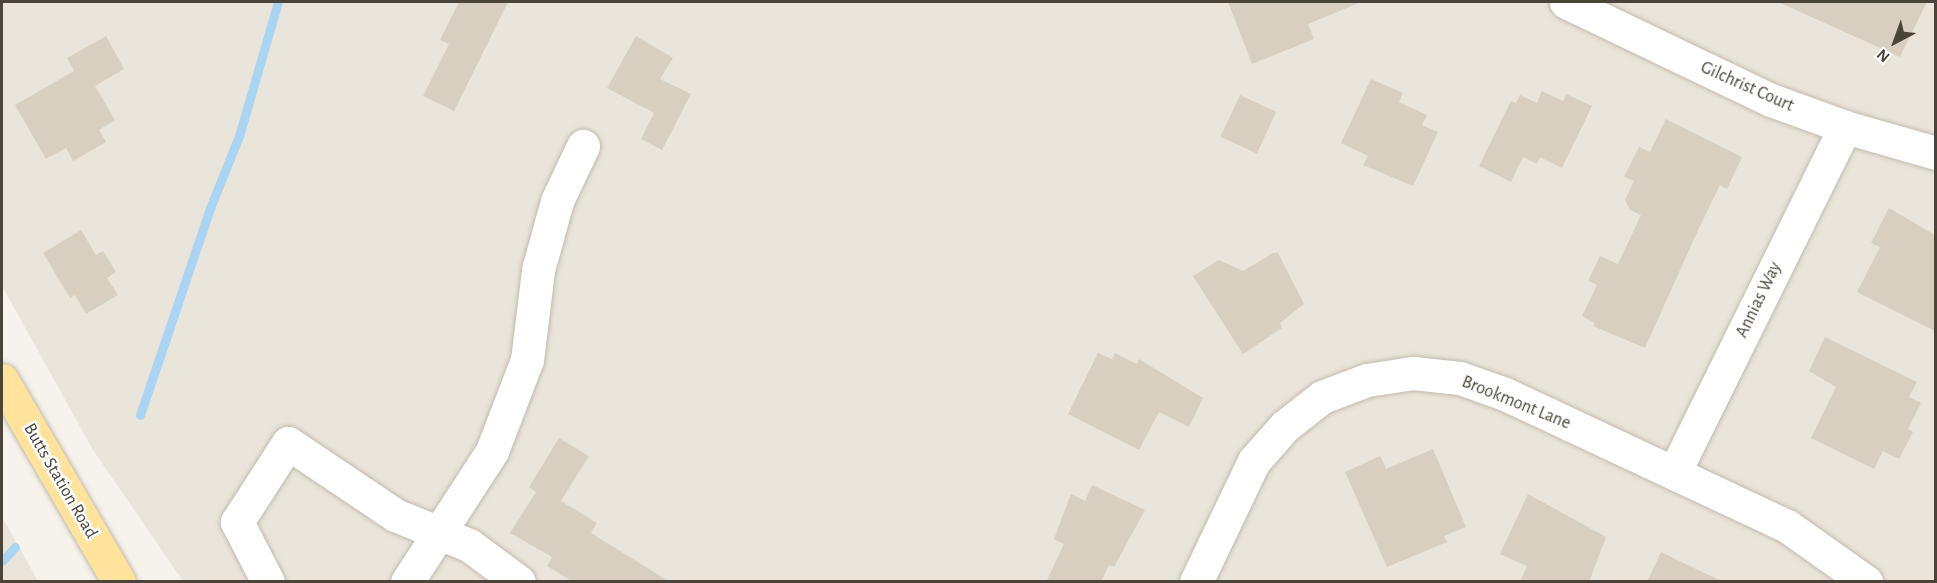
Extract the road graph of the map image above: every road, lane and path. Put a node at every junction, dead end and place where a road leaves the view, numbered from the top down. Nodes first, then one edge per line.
1 (1566, 2) edge
2 (1845, 127) junction
3 (584, 146) dead end
4 (1935, 153) edge
5 (2, 380) edge
6 (1674, 473) junction
7 (440, 533) junction
8 (119, 582) edge
9 (268, 582) edge
10 (407, 582) edge
11 (519, 582) edge
12 (1196, 582) edge
13 (1866, 582) edge

1 - 2 street, Gilchrist Court
2 - 4 street, Gilchrist Court
2 - 6 street, Annias Way
3 - 7 street
5 - 8 main road, Butts Station Road
6 - 12 street, Brookmont Lane
6 - 13 street, Brookmont Lane
7 - 9 street
7 - 10 street
7 - 11 street

